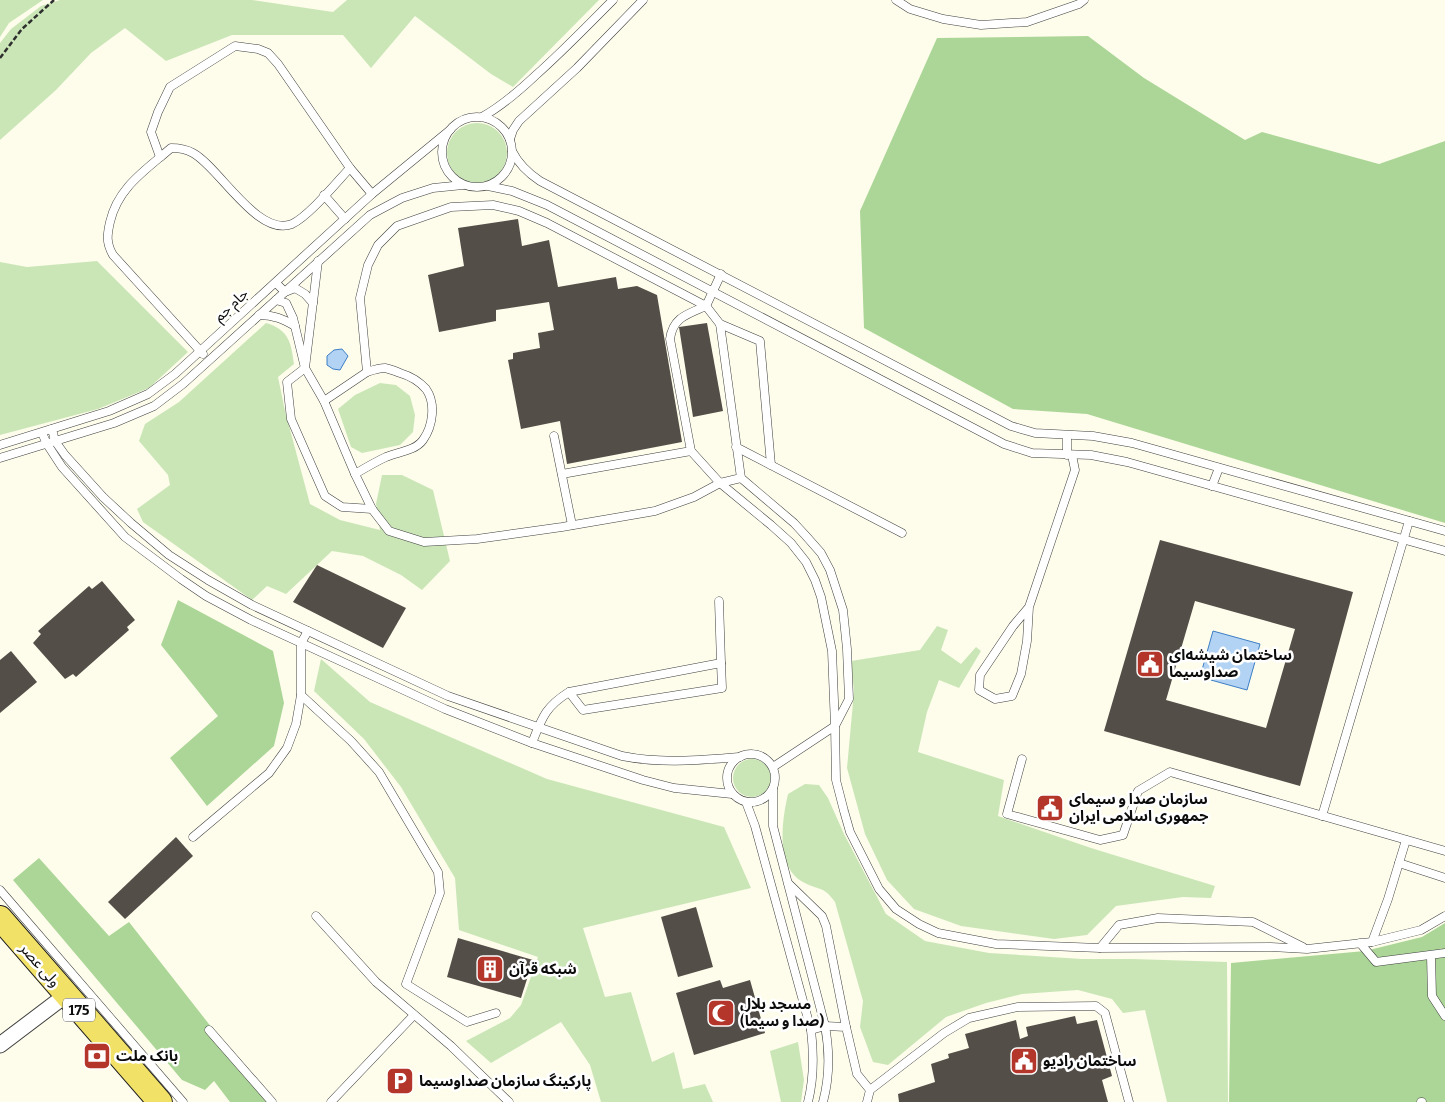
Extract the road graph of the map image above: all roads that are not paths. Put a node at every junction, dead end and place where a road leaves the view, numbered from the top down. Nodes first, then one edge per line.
1 (613, 0) edge
2 (643, 0) edge
3 (896, 0) edge
4 (1084, 0) edge
5 (482, 117) junction
6 (450, 130) junction
7 (510, 139) junction
8 (512, 152) junction
9 (160, 157) junction
10 (350, 168) junction
11 (463, 185) junction
12 (488, 186) junction
13 (372, 194) junction
14 (324, 195) junction
15 (345, 219) junction
16 (318, 261) junction
17 (721, 274) junction
18 (276, 282) junction
19 (285, 292) junction
20 (712, 292) junction
21 (276, 300) junction
22 (313, 303) junction
23 (706, 306) junction
24 (259, 315) junction
25 (720, 324) junction
26 (295, 326) junction
27 (201, 352) junction
28 (209, 361) junction
29 (305, 368) junction
30 (367, 372) junction
31 (324, 401) junction
32 (52, 429) junction
33 (42, 433) junction
34 (554, 436) dead end
35 (1067, 436) junction
36 (56, 442) junction
37 (47, 444) junction
38 (0, 446) edge
39 (736, 447) junction
40 (691, 451) junction
41 (1069, 455) junction
42 (0, 458) edge
43 (771, 465) junction
44 (1219, 468) junction
45 (355, 474) junction
46 (562, 474) junction
47 (741, 478) junction
48 (720, 483) junction
49 (1212, 486) junction
50 (372, 509) junction
51 (1409, 521) junction
52 (131, 523) junction
53 (572, 525) junction
54 (1445, 531) edge
55 (120, 532) junction
56 (902, 533) dead end
57 (1404, 540) junction
58 (1445, 551) edge
59 (719, 602) dead end
60 (1029, 607) junction
61 (308, 631) junction
62 (301, 643) junction
63 (847, 650) junction
64 (832, 651) junction
65 (721, 663) junction
66 (569, 692) junction
67 (301, 696) junction
68 (835, 726) junction
69 (538, 729) junction
70 (532, 743) junction
71 (740, 757) junction
72 (1022, 759) dead end
73 (773, 767) junction
74 (773, 789) junction
75 (732, 794) junction
76 (746, 802) junction
77 (1322, 816) junction
78 (192, 837) dead end
79 (1406, 840) junction
80 (1445, 851) edge
81 (1399, 863) junction
82 (1445, 878) edge
83 (787, 882) junction
84 (0, 890) edge
85 (794, 908) junction
86 (778, 911) junction
87 (316, 916) dead end
88 (1445, 916) edge
89 (0, 918) edge
90 (1372, 942) junction
91 (1360, 943) junction
92 (1100, 948) junction
93 (1307, 949) junction
94 (1445, 953) edge
95 (1431, 956) junction
96 (66, 995) junction
97 (496, 1013) dead end
98 (414, 1015) junction
99 (1445, 1016) edge
100 (825, 1026) junction
101 (846, 1027) junction
102 (209, 1030) dead end
103 (811, 1030) junction
104 (0, 1045) edge
105 (870, 1090) junction
106 (160, 1102) edge
107 (184, 1102) edge
108 (272, 1102) edge
109 (331, 1102) edge
110 (509, 1102) edge
111 (808, 1102) edge
112 (823, 1102) edge
113 (868, 1102) edge
114 (1129, 1102) edge

1 - 5 lane
2 - 7 lane
3 - 4 lane
5 - 6 lane
5 - 7 lane
6 - 11 lane
6 - 13 lane, جام جم
7 - 8 lane
8 - 12 lane
8 - 17 lane
9 - 10 lane
9 - 14 lane
9 - 27 lane
10 - 13 lane
10 - 14 lane
11 - 12 lane
11 - 16 lane, جام جم
12 - 20 lane
13 - 15 lane, جام جم
14 - 15 lane
15 - 18 lane, جام جم
16 - 19 lane, جام جم
16 - 22 lane
17 - 20 lane
17 - 35 lane
18 - 19 lane
18 - 27 lane, جام جم
19 - 21 lane, جام جم
19 - 22 lane
20 - 23 lane
20 - 41 lane
21 - 24 lane, جام جم
21 - 26 lane
22 - 29 lane
23 - 25 lane
23 - 30 lane
23 - 40 lane
24 - 26 lane
24 - 28 lane, جام جم
25 - 39 lane
25 - 43 lane
26 - 29 lane
27 - 28 lane
27 - 32 lane, جام جم
28 - 36 lane, جام جم
29 - 31 lane
29 - 50 lane
30 - 31 lane
30 - 45 lane
31 - 45 lane
32 - 33 lane, جام جم
32 - 36 lane
33 - 37 lane
33 - 38 lane, جام جم
34 - 46 lane
35 - 41 lane
35 - 44 lane
36 - 37 lane, جام جم
36 - 52 lane
37 - 42 lane, جام جم
37 - 55 lane
39 - 43 lane
39 - 47 lane
40 - 46 lane
40 - 48 lane
41 - 49 lane
41 - 60 lane
43 - 56 lane
44 - 49 lane
44 - 51 lane
45 - 50 lane
46 - 53 lane
47 - 48 lane
47 - 63 lane
48 - 53 lane
48 - 64 lane
49 - 57 lane
50 - 53 lane
51 - 54 lane
51 - 57 lane
52 - 55 lane
52 - 61 lane
55 - 62 lane
57 - 58 lane
57 - 77 lane
59 - 65 lane
60 - 60 lane
61 - 62 lane
61 - 69 lane
62 - 67 lane
62 - 70 lane
63 - 64 lane
63 - 68 lane
64 - 68 lane
65 - 66 lane
65 - 66 lane
66 - 69 lane
67 - 78 lane
67 - 97 lane
68 - 73 lane
68 - 92 lane
69 - 70 lane
69 - 71 lane
70 - 75 lane
71 - 73 lane
71 - 75 lane
72 - 77 lane
73 - 74 lane
74 - 76 lane
74 - 83 lane
75 - 76 lane
76 - 86 lane
77 - 79 lane
79 - 80 lane
79 - 81 lane
81 - 82 lane
81 - 90 lane
83 - 85 lane
83 - 101 lane
84 - 107 lane
85 - 86 lane
85 - 100 lane
86 - 103 lane
87 - 98 lane
88 - 90 lane
89 - 96 main road, ولی عصر / 175
90 - 91 lane
91 - 93 lane
91 - 95 lane
92 - 93 lane
92 - 93 lane
94 - 95 lane
95 - 99 lane
96 - 104 street
96 - 106 main road, ولی عصر / 175
98 - 109 lane
98 - 110 lane
100 - 101 lane
100 - 103 lane
100 - 112 lane
101 - 105 lane
102 - 108 lane
103 - 111 lane
105 - 113 lane
105 - 114 lane

